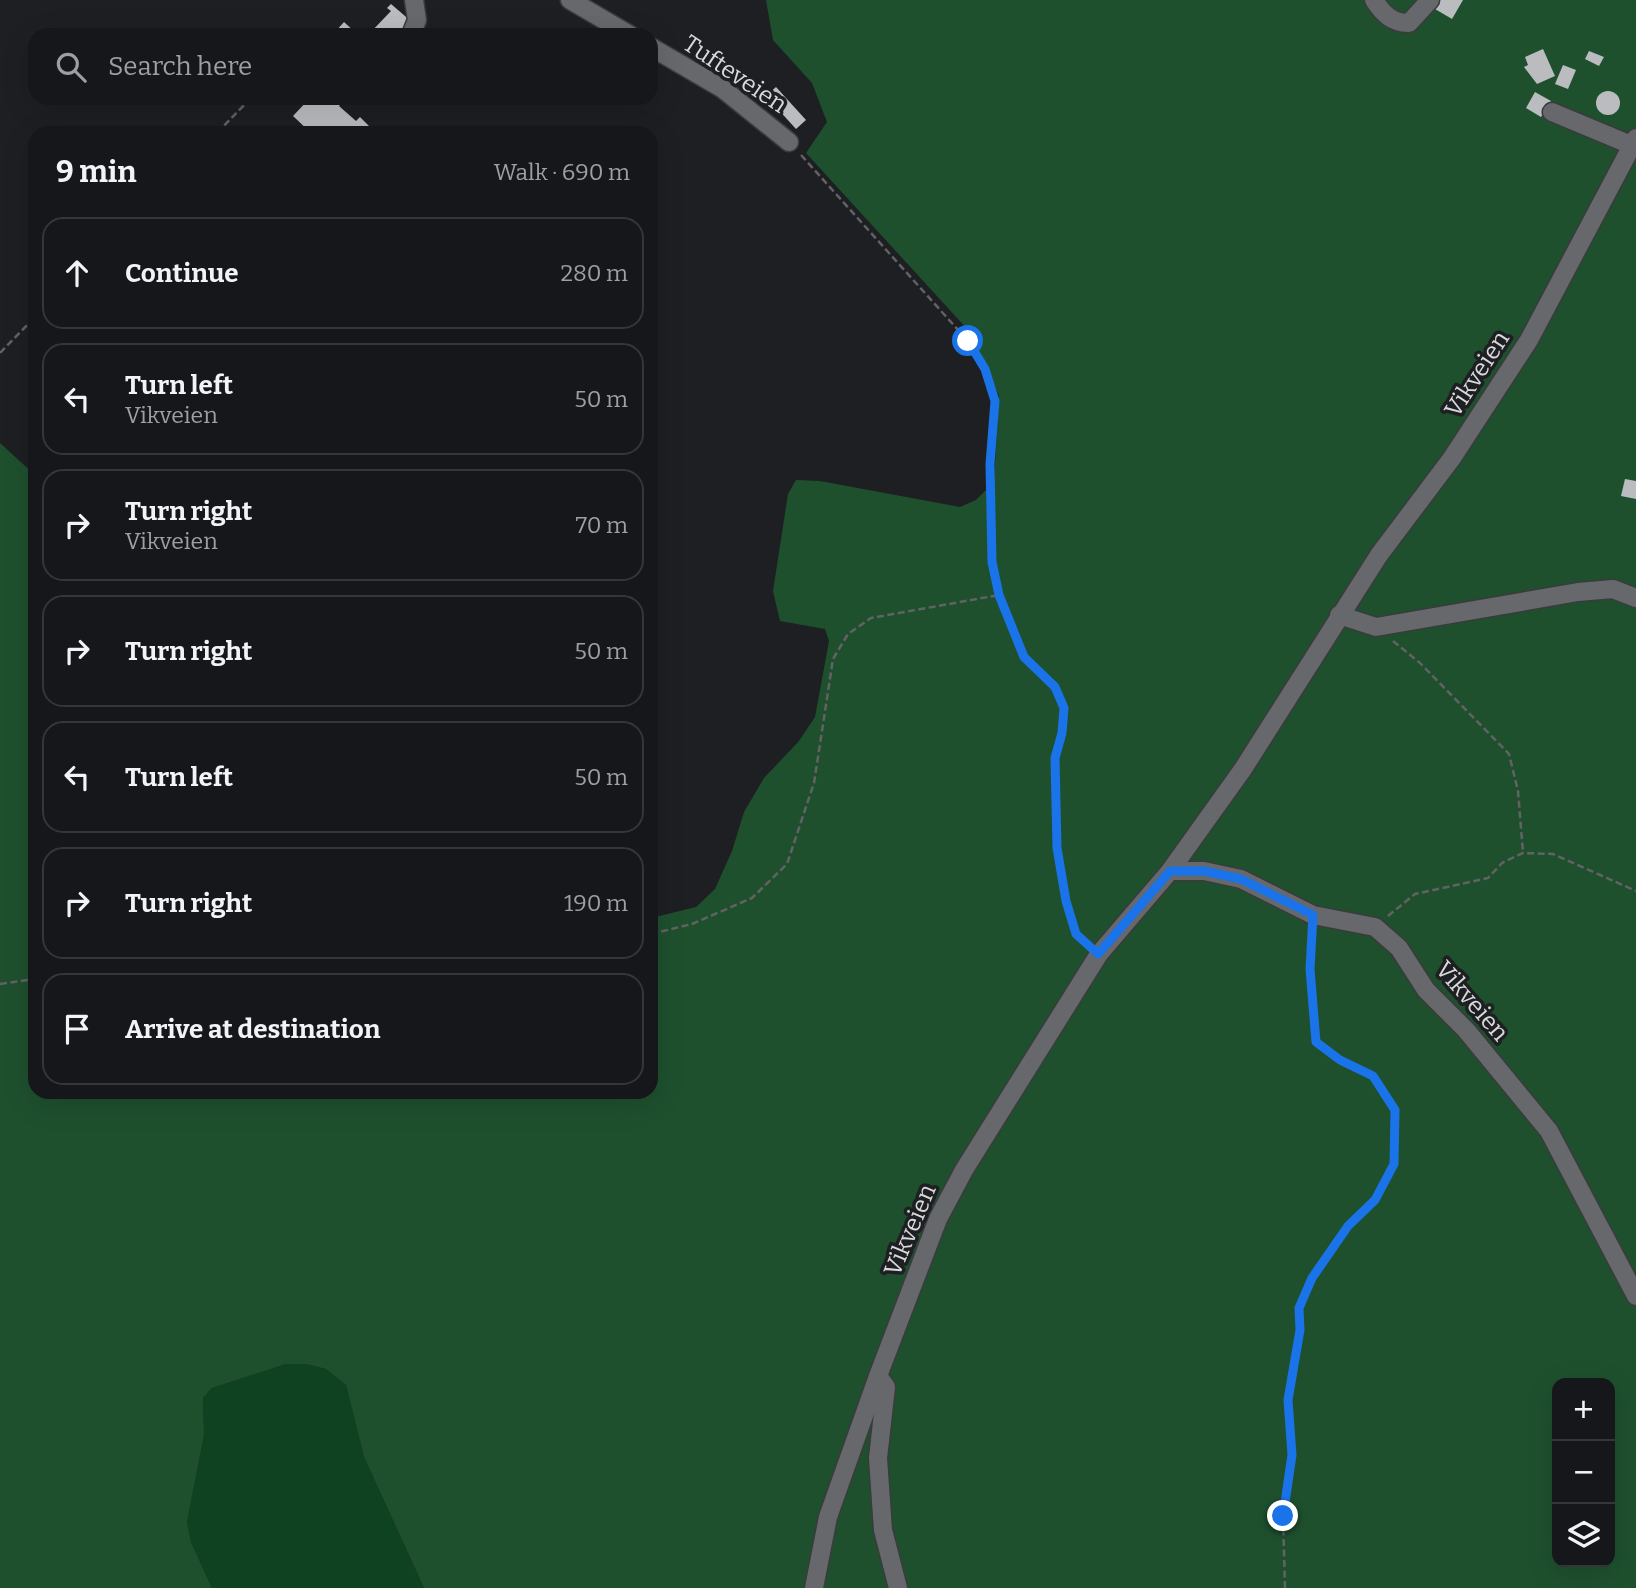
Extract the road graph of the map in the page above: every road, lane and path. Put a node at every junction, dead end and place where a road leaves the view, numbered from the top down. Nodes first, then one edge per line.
1 (414, 0) edge
2 (569, 0) edge
3 (1374, 0) edge
4 (1430, 0) edge
5 (414, 28) edge
6 (618, 28) edge
7 (658, 51) edge
8 (244, 105) edge
9 (1552, 111) dead end
10 (224, 126) edge
11 (1634, 141) edge
12 (789, 142) joint
13 (28, 324) edge
14 (0, 353) edge
15 (999, 595) junction
16 (1636, 598) edge
17 (1339, 615) junction
18 (1376, 627) junction
19 (1523, 853) junction
20 (1170, 871) junction
21 (1636, 891) edge
22 (1313, 915) junction
23 (1374, 928) junction
24 (658, 932) edge
25 (1098, 954) junction
26 (28, 980) edge
27 (0, 984) edge
28 (1636, 1296) edge
29 (878, 1376) junction
30 (901, 1586) edge
31 (814, 1588) edge
32 (1284, 1588) edge

1 - 5 street
2 - 6 street
3 - 4 street
7 - 12 street, Tufteveien
8 - 10 path
9 - 11 street, Vikveien
11 - 17 street, Vikveien
12 - 15 path
13 - 14 path
15 - 24 path
15 - 25 path
16 - 18 street
17 - 18 street
17 - 20 street, Vikveien
18 - 19 path
19 - 21 path
19 - 23 path
20 - 22 street, Vikveien
20 - 25 street, Vikveien
22 - 23 street, Vikveien
22 - 32 path
23 - 28 street, Vikveien
25 - 29 street, Vikveien
26 - 27 path
29 - 30 street
29 - 31 street, Vikveien

